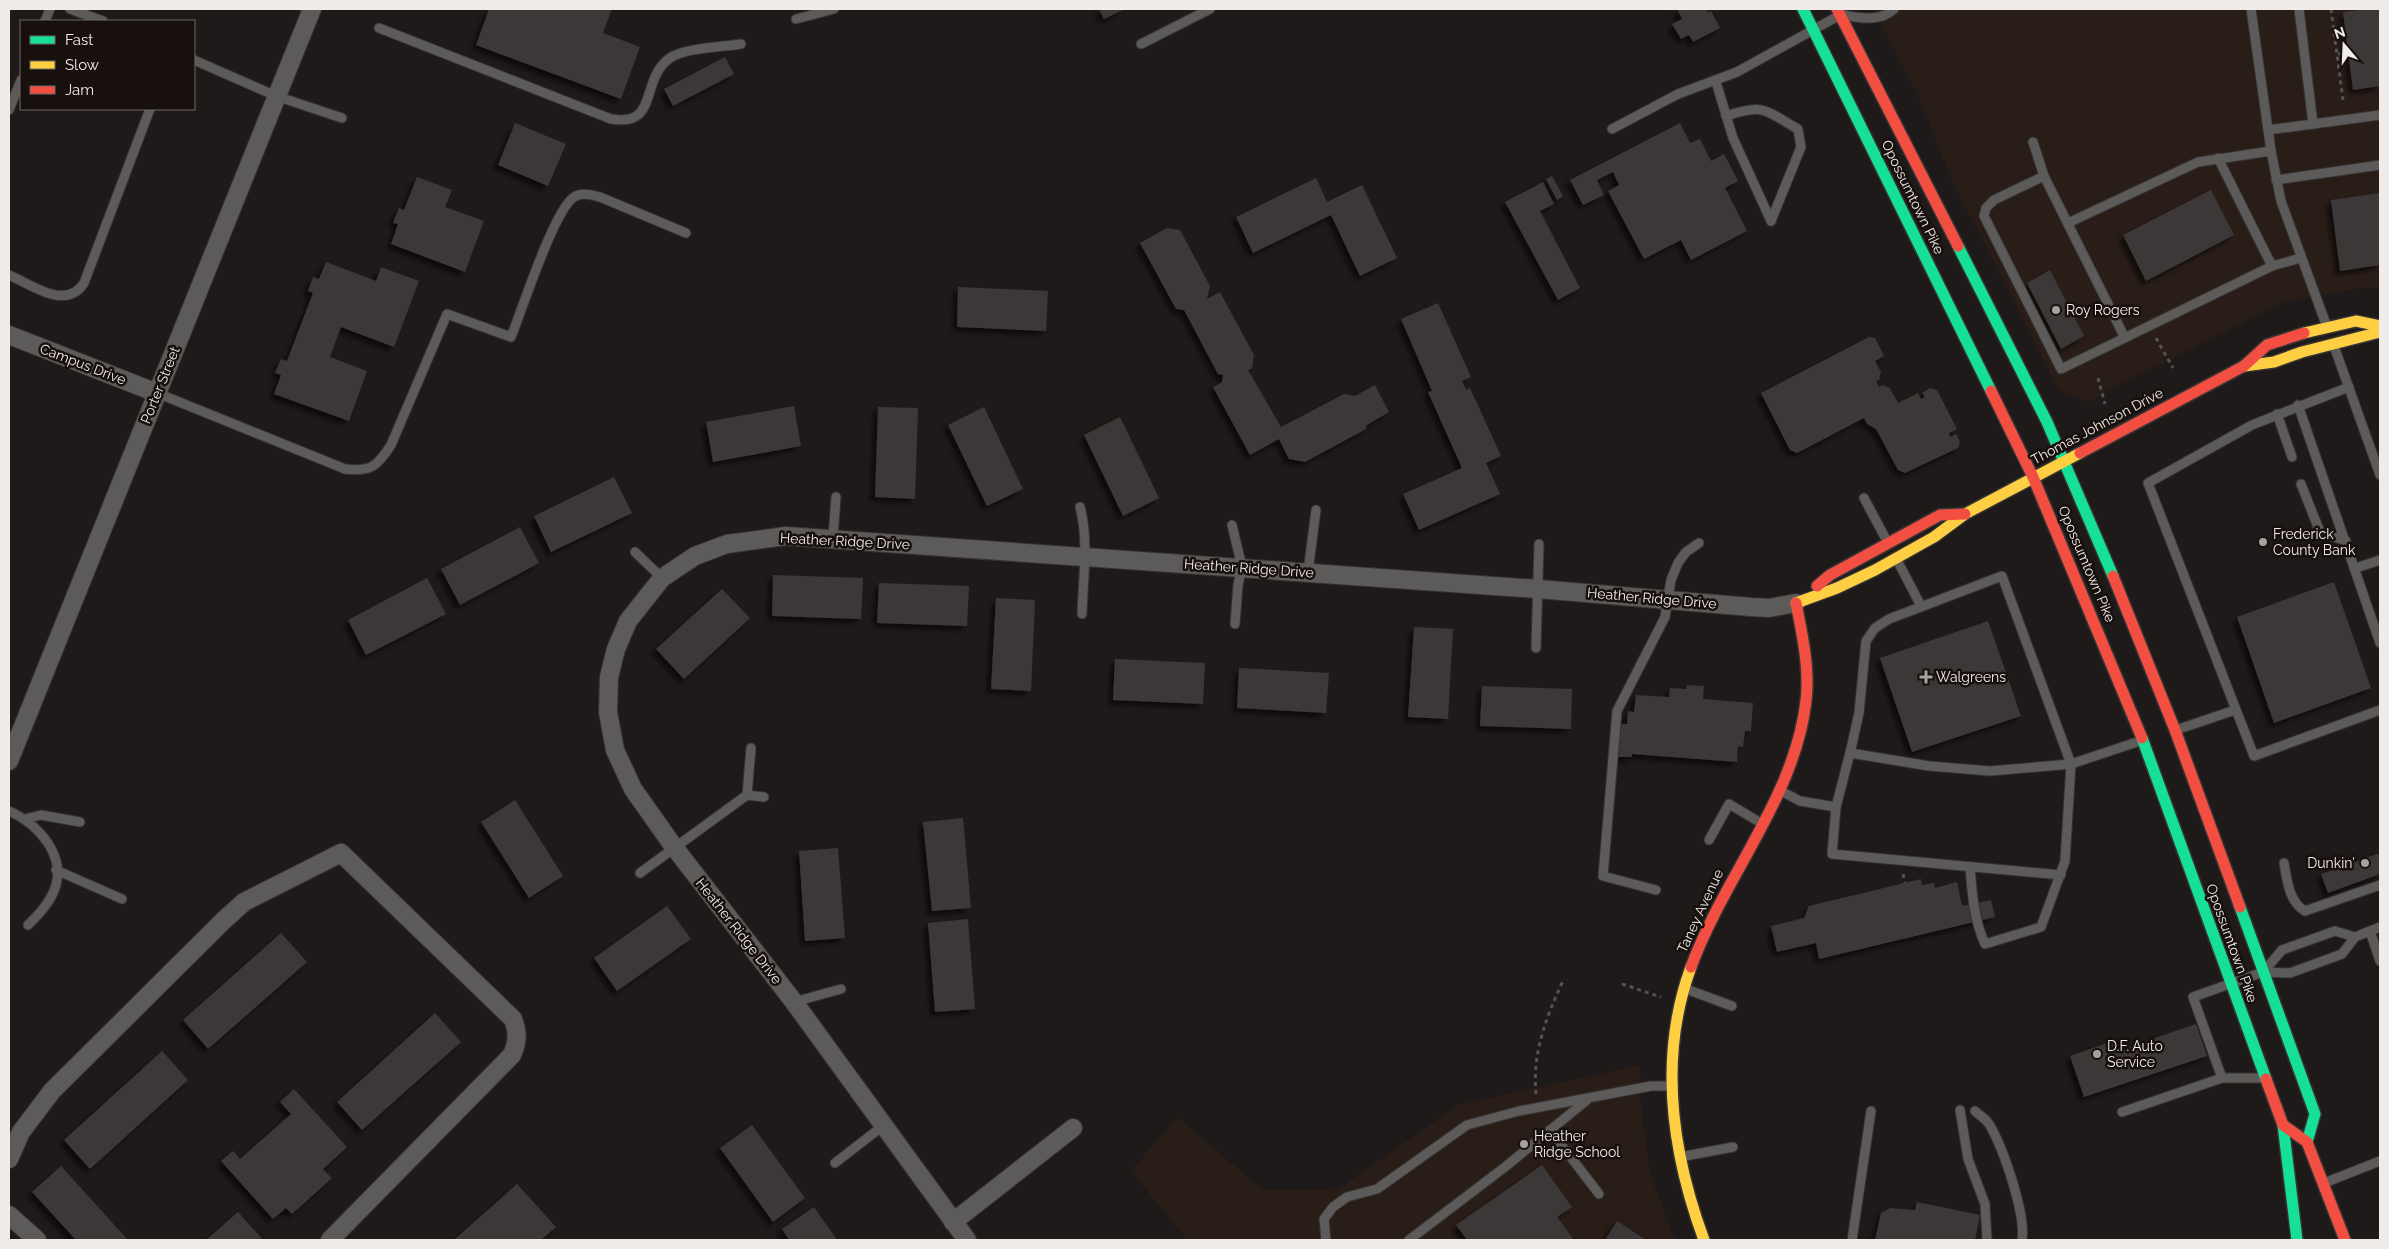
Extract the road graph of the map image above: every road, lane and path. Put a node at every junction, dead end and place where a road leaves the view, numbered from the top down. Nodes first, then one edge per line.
1 (70, 9) edge
2 (312, 9) edge
3 (834, 9) edge
4 (1210, 9) edge
5 (1802, 9) edge
6 (1894, 9) edge
7 (2251, 9) edge
8 (2299, 9) edge
9 (2331, 9) edge
10 (1840, 11) edge
11 (796, 19) dead end
12 (100, 20) edge
13 (379, 28) dead end
14 (1813, 30) junction
15 (741, 44) dead end
16 (1141, 44) dead end
17 (2348, 53) dead end
18 (2338, 54) junction
19 (195, 60) edge
20 (20, 82) edge
21 (1716, 82) junction
22 (276, 96) junction
23 (2343, 100) dead end
24 (9, 110) edge
25 (150, 110) edge
26 (2380, 115) edge
27 (1726, 116) junction
28 (342, 118) dead end
29 (2313, 124) junction
30 (1612, 129) dead end
31 (2268, 130) junction
32 (2033, 142) dead end
33 (2271, 151) junction
34 (2218, 158) junction
35 (2380, 165) edge
36 (2044, 176) junction
37 (2276, 180) junction
38 (2068, 223) junction
39 (686, 233) dead end
40 (2301, 258) junction
41 (2272, 266) junction
42 (9, 275) edge
43 (2149, 326) junction
44 (2380, 326) edge
45 (2326, 327) junction
46 (2380, 332) edge
47 (9, 334) edge
48 (2125, 338) junction
49 (2334, 344) junction
50 (2244, 366) junction
51 (2173, 368) dead end
52 (2098, 378) dead end
53 (2349, 387) junction
54 (157, 393) junction
55 (2105, 404) dead end
56 (2298, 405) junction
57 (2277, 414) junction
58 (2292, 457) dead end
59 (2063, 461) junction
60 (2380, 475) edge
61 (2033, 477) junction
62 (2301, 484) dead end
63 (836, 497) dead end
64 (1864, 498) dead end
65 (1080, 506) dead end
66 (1316, 510) dead end
67 (1965, 514) junction
68 (1232, 525) dead end
69 (833, 538) junction
70 (2346, 541) junction
71 (1698, 543) dead end
72 (1888, 543) junction
73 (1539, 544) dead end
74 (635, 552) dead end
75 (1084, 557) junction
76 (1896, 558) junction
77 (2380, 560) edge
78 (1242, 568) junction
79 (2356, 568) junction
80 (1308, 572) junction
81 (662, 578) junction
82 (1538, 589) junction
83 (1668, 599) junction
84 (1796, 603) junction
85 (1921, 606) junction
86 (1082, 614) dead end
87 (1236, 624) dead end
88 (2380, 643) edge
89 (1536, 648) dead end
90 (2235, 710) junction
91 (2380, 710) edge
92 (2175, 730) junction
93 (2143, 740) junction
94 (752, 748) dead end
95 (1850, 753) junction
96 (9, 761) edge
97 (2071, 764) junction
98 (1779, 790) junction
99 (747, 795) junction
100 (764, 797) dead end
101 (1836, 807) junction
102 (9, 811) edge
103 (25, 819) junction
104 (80, 822) dead end
105 (1761, 823) junction
106 (1709, 840) dead end
107 (674, 847) junction
108 (2284, 863) dead end
109 (1970, 867) junction
110 (56, 870) junction
111 (640, 873) dead end
112 (1903, 874) dead end
113 (2061, 875) junction
114 (1906, 883) dead end
115 (2380, 885) edge
116 (1656, 890) dead end
117 (122, 899) dead end
118 (28, 925) dead end
119 (2380, 927) edge
120 (2370, 931) junction
121 (2355, 936) junction
122 (2380, 960) edge
123 (2263, 972) junction
124 (1563, 981) dead end
125 (1622, 984) dead end
126 (2232, 984) junction
127 (1684, 988) junction
128 (841, 989) dead end
129 (1661, 997) dead end
130 (794, 1002) junction
131 (1732, 1006) dead end
132 (2222, 1078) junction
133 (2266, 1078) junction
134 (1672, 1086) junction
135 (1536, 1095) dead end
136 (1587, 1100) junction
137 (1960, 1110) dead end
138 (1871, 1111) dead end
139 (1975, 1111) dead end
140 (2122, 1112) dead end
141 (2283, 1125) junction
142 (884, 1126) junction
143 (1073, 1128) dead end
144 (1550, 1130) junction
145 (2307, 1142) junction
146 (1733, 1147) dead end
147 (1677, 1157) junction
148 (9, 1159) edge
149 (2380, 1161) edge
150 (835, 1163) dead end
151 (2323, 1183) junction
152 (1599, 1194) dead end
153 (9, 1215) edge
154 (953, 1222) junction
155 (37, 1240) edge
156 (330, 1240) edge
157 (967, 1240) edge
158 (1326, 1240) edge
159 (1409, 1240) edge
160 (1704, 1240) edge
161 (1852, 1240) edge
162 (1987, 1240) edge
163 (2022, 1240) edge
164 (2297, 1240) edge
165 (2345, 1240) edge

1 - 12 lane
2 - 22 street, Porter Street
3 - 11 lane
4 - 16 lane
5 - 14 main road, Opossumtown Pike
6 - 10 lane
7 - 31 lane
8 - 29 lane
9 - 18 path
10 - 14 lane
10 - 59 main road, Opossumtown Pike
13 - 15 lane
14 - 21 lane
14 - 61 main road, Opossumtown Pike
17 - 18 path
18 - 23 path
19 - 22 lane
20 - 24 lane
21 - 27 lane
21 - 30 lane
22 - 28 lane
22 - 54 street, Porter Street
25 - 42 lane
26 - 29 lane
27 - 27 lane
29 - 31 lane
31 - 33 lane
32 - 36 lane
33 - 34 lane
33 - 37 lane
34 - 38 lane
34 - 41 lane
35 - 37 lane
36 - 38 lane
36 - 48 lane
37 - 40 lane
38 - 48 lane
39 - 54 lane
40 - 41 lane
40 - 45 lane
41 - 43 lane
43 - 48 lane
43 - 51 path
44 - 45 main road, Thomas Johnson Drive
45 - 50 main road, Thomas Johnson Drive
46 - 49 main road, Thomas Johnson Drive
47 - 54 street, Campus Drive
49 - 50 main road, Thomas Johnson Drive
49 - 53 lane
50 - 59 main road, Thomas Johnson Drive
52 - 55 path
53 - 56 lane
53 - 60 lane
54 - 96 street, Porter Street
56 - 57 lane
56 - 70 lane
57 - 58 lane
57 - 90 lane
59 - 61 main road, Thomas Johnson Drive
59 - 92 main road, Opossumtown Pike
61 - 67 main road, Thomas Johnson Drive
61 - 93 main road, Opossumtown Pike
62 - 70 lane
63 - 69 lane
64 - 72 lane
65 - 75 lane
66 - 80 lane
67 - 72 main road, Thomas Johnson Drive
67 - 76 main road, Thomas Johnson Drive
68 - 78 lane
69 - 75 street, Heather Ridge Drive
69 - 81 street, Heather Ridge Drive
70 - 79 lane
71 - 83 lane
72 - 84 main road, Thomas Johnson Drive
73 - 82 lane
74 - 81 lane
75 - 78 street, Heather Ridge Drive
75 - 86 lane
76 - 84 main road, Thomas Johnson Drive
76 - 85 lane
77 - 79 lane
78 - 80 street, Heather Ridge Drive
78 - 87 lane
79 - 88 lane
80 - 82 street, Heather Ridge Drive
81 - 107 street, Heather Ridge Drive
82 - 83 street, Heather Ridge Drive
82 - 89 lane
83 - 84 street, Heather Ridge Drive
83 - 116 lane
84 - 98 main road, Taney Avenue
85 - 95 lane
85 - 97 lane
90 - 91 lane
90 - 92 lane
92 - 123 main road, Opossumtown Pike
93 - 97 lane
93 - 126 main road, Opossumtown Pike
94 - 99 lane
95 - 97 lane
95 - 101 lane
97 - 113 lane
98 - 101 lane
98 - 105 main road, Taney Avenue
99 - 100 lane
99 - 107 lane
101 - 109 lane
102 - 103 lane
103 - 104 lane
103 - 110 lane
105 - 106 lane
105 - 127 main road, Taney Avenue
107 - 111 lane
107 - 130 street, Heather Ridge Drive
108 - 115 lane
109 - 113 lane
109 - 113 lane
110 - 117 lane
110 - 118 lane
112 - 114 path
119 - 120 lane
120 - 121 lane
120 - 122 lane
121 - 123 lane
121 - 123 lane
123 - 126 lane
123 - 145 main road, Opossumtown Pike
124 - 135 path
125 - 129 path
126 - 132 lane
126 - 133 main road, Opossumtown Pike
127 - 131 lane
127 - 134 main road, Taney Avenue
128 - 130 lane
130 - 142 street, Heather Ridge Drive
132 - 133 lane
132 - 140 lane
133 - 141 main road, Opossumtown Pike
134 - 136 lane
134 - 147 main road, Taney Avenue
136 - 144 lane
136 - 158 lane
137 - 162 lane
138 - 161 lane
139 - 163 lane
141 - 145 main road
141 - 164 main road, Opossumtown Pike
142 - 150 lane
142 - 154 street, Heather Ridge Drive
143 - 154 street
144 - 152 lane
144 - 159 lane
145 - 151 main road
146 - 147 lane
147 - 160 main road, Taney Avenue
148 - 156 street
149 - 151 lane
151 - 165 main road
153 - 155 street
154 - 157 street, Heather Ridge Drive

